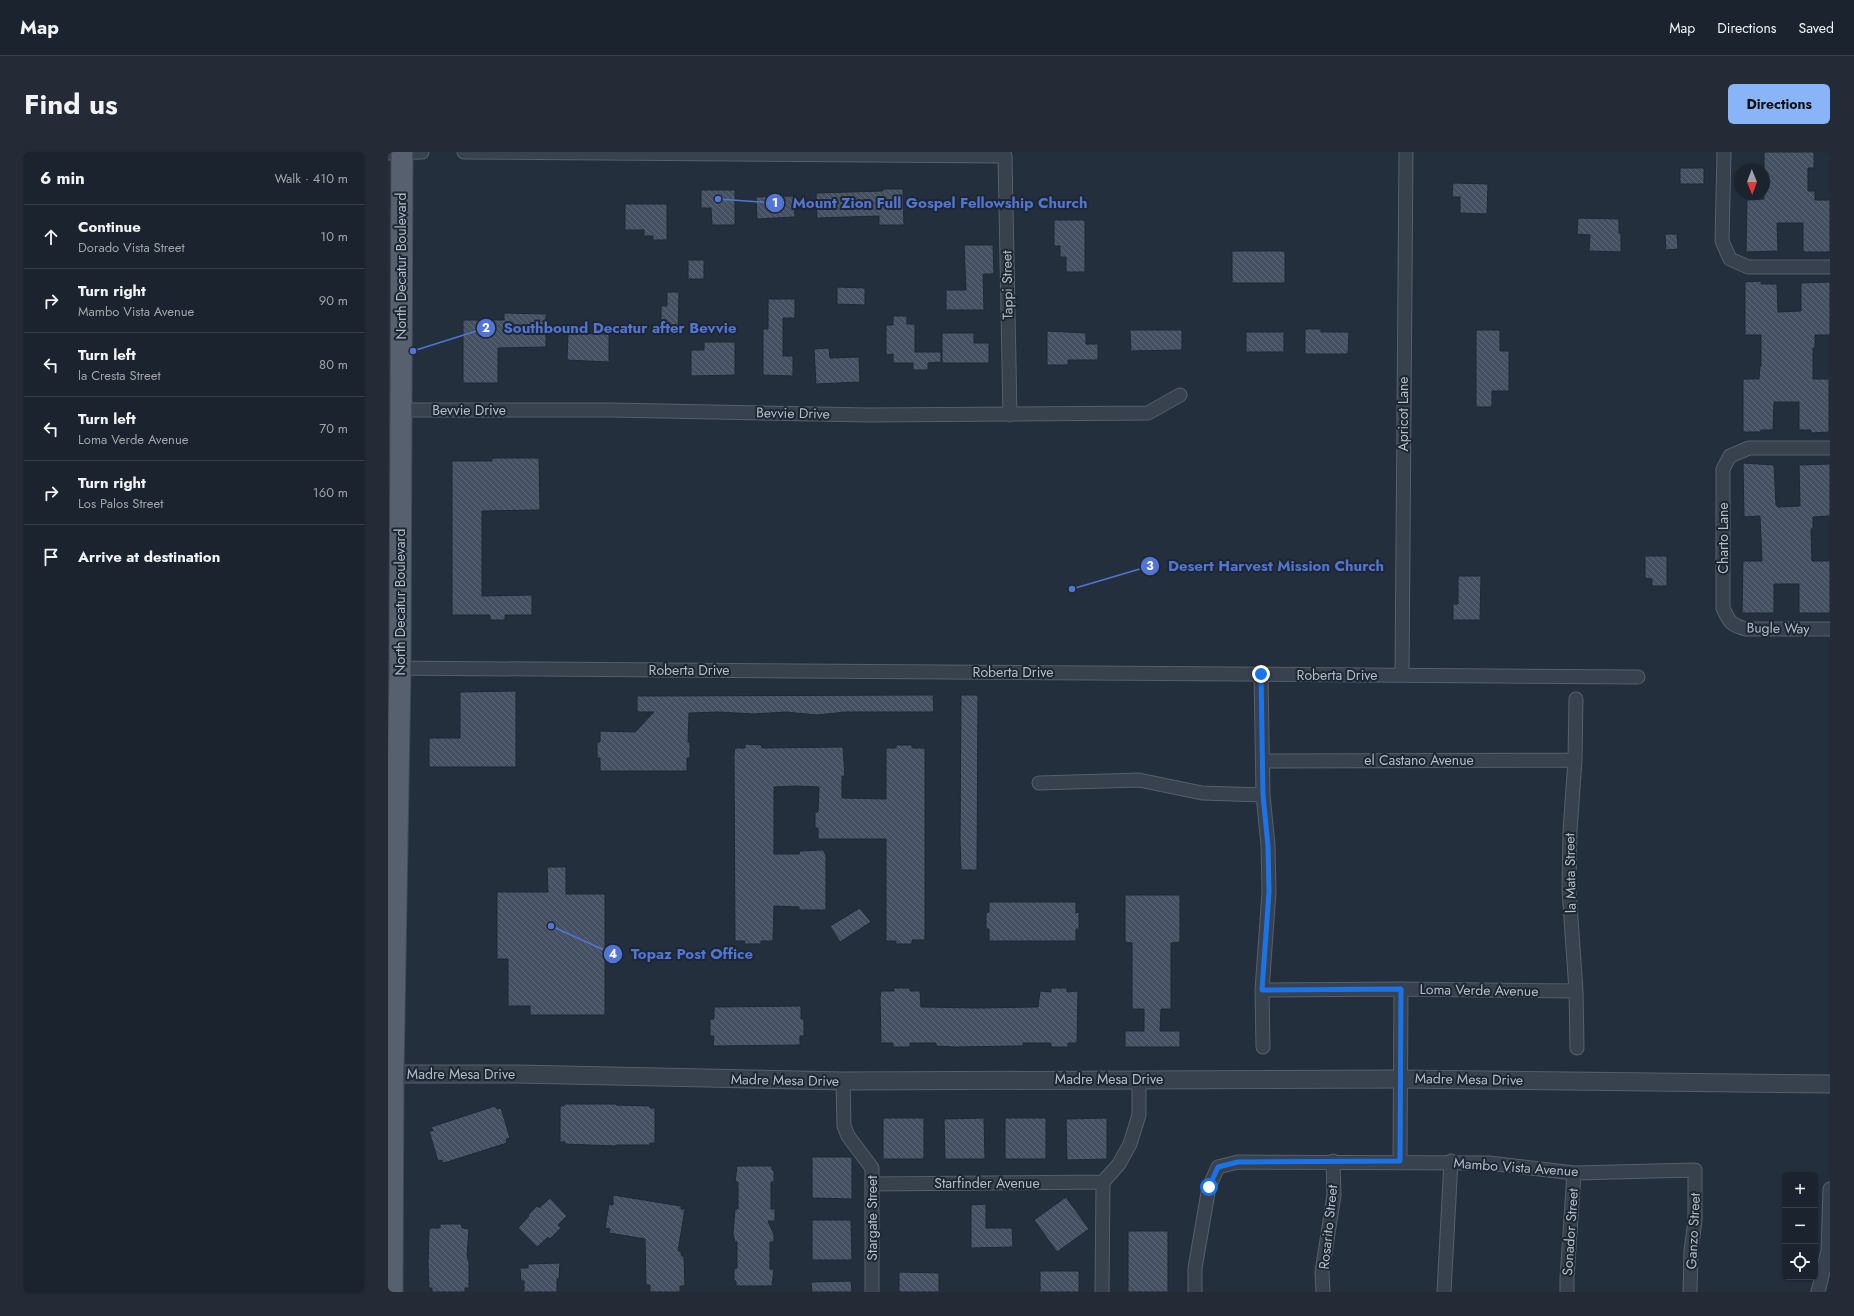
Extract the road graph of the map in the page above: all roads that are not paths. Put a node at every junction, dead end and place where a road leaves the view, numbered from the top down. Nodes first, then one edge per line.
1 (403, 152) edge
2 (464, 152) edge
3 (1406, 152) edge
4 (1724, 152) edge
5 (1830, 267) edge
6 (1180, 395) dead end
7 (394, 410) edge
8 (1010, 415) junction
9 (1830, 448) edge
10 (1728, 620) joint
11 (1830, 629) edge
12 (394, 668) edge
13 (1261, 674) junction
14 (1402, 675) junction
15 (1638, 677) dead end
16 (1576, 699) dead end
17 (1575, 760) junction
18 (1263, 761) junction
19 (1039, 783) dead end
20 (1263, 795) junction
21 (393, 834) edge
22 (1401, 989) junction
23 (1262, 990) junction
24 (1576, 990) junction
25 (1263, 1047) dead end
26 (1577, 1048) dead end
27 (391, 1074) edge
28 (1400, 1078) junction
29 (1139, 1079) junction
30 (843, 1081) junction
31 (1830, 1084) edge
32 (1333, 1161) junction
33 (1400, 1161) junction
34 (1451, 1161) junction
35 (1695, 1170) joint
36 (1574, 1173) junction
37 (1103, 1182) junction
38 (872, 1184) junction
39 (1830, 1189) edge
40 (392, 1292) edge
41 (872, 1292) edge
42 (1102, 1292) edge
43 (1195, 1292) edge
44 (1322, 1292) edge
45 (1444, 1292) edge
46 (1567, 1292) edge
47 (1690, 1292) edge
48 (1812, 1292) edge
49 (1818, 1292) edge

1 - 7 main road, North Decatur Boulevard
2 - 8 street, Tappi Street
3 - 14 street, Apricot Lane
4 - 5 street
6 - 8 street, Bevvie Drive
7 - 8 street, Bevvie Drive
7 - 12 main road, North Decatur Boulevard
9 - 10 street, Charto Lane
10 - 11 street, Bugle Way
12 - 13 street, Roberta Drive
12 - 21 main road, North Decatur Boulevard
13 - 14 street, Roberta Drive
13 - 18 street
14 - 15 street, Roberta Drive
16 - 17 street, la Mata Street
17 - 18 street, el Castano Avenue
17 - 24 street, la Mata Street
18 - 20 street
19 - 20 street
20 - 23 street
21 - 27 main road, North Decatur Boulevard
22 - 23 street, Loma Verde Avenue
22 - 24 street, Loma Verde Avenue
22 - 28 street
23 - 25 street
24 - 26 street, la Mata Street
27 - 30 street, Madre Mesa Drive
27 - 40 main road, North Decatur Boulevard
28 - 29 street, Madre Mesa Drive
28 - 31 street, Madre Mesa Drive
28 - 33 street
29 - 30 street, Madre Mesa Drive
29 - 37 street
30 - 38 street, Stargate Street
32 - 33 street, Mambo Vista Avenue
32 - 43 street, Mambo Vista Avenue
32 - 44 street, Rosarito Street
33 - 34 street, Mambo Vista Avenue
34 - 36 street, Mambo Vista Avenue
34 - 45 street
35 - 36 street, Mambo Vista Avenue
35 - 47 street, Ganzo Street
36 - 46 street, Sonador Street
37 - 38 street, Starfinder Avenue
37 - 42 street
38 - 41 street, Stargate Street
39 - 49 street
48 - 49 street

